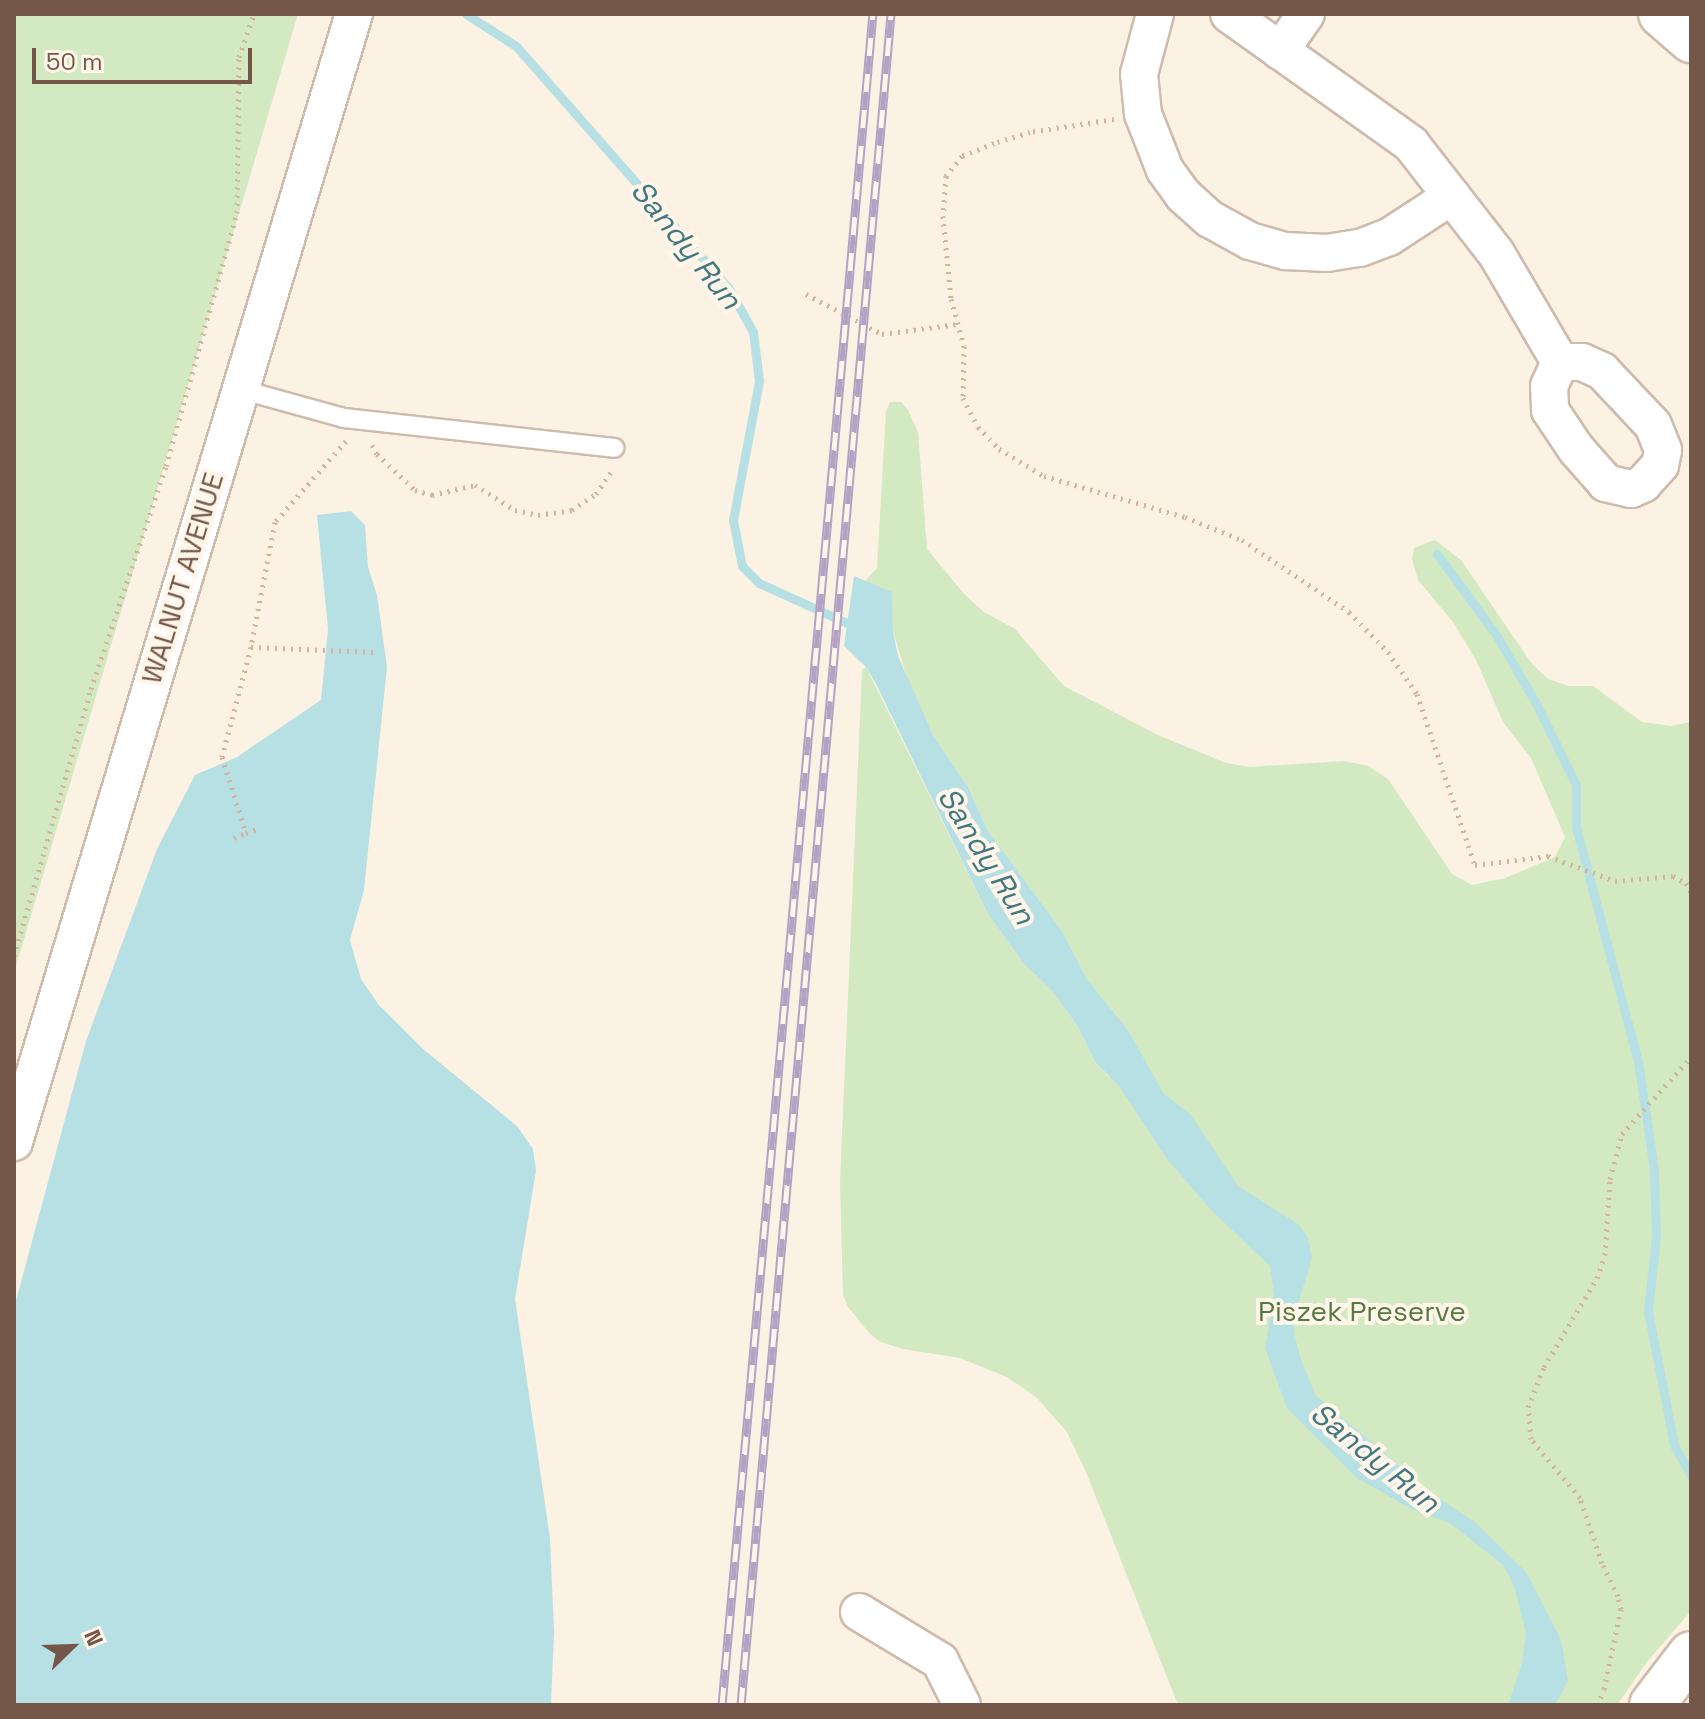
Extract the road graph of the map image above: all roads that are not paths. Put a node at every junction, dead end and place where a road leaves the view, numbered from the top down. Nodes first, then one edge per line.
1 (354, 14) edge
2 (1155, 14) edge
3 (1229, 14) edge
4 (1306, 14) edge
5 (1661, 14) edge
6 (1691, 40) edge
7 (1280, 51) junction
8 (1452, 196) junction
9 (1560, 362) dead end
10 (239, 389) junction
11 (614, 448) road end
12 (14, 1142) edge
13 (859, 1612) dead end
14 (1691, 1654) edge
15 (962, 1705) edge
16 (1652, 1705) edge

1 - 10 street, WALNUT AVENUE
2 - 8 street
3 - 7 street
4 - 7 street
5 - 6 main road
7 - 8 street
8 - 9 street
10 - 11 lane
10 - 12 street, WALNUT AVENUE
13 - 15 street
14 - 16 main road

